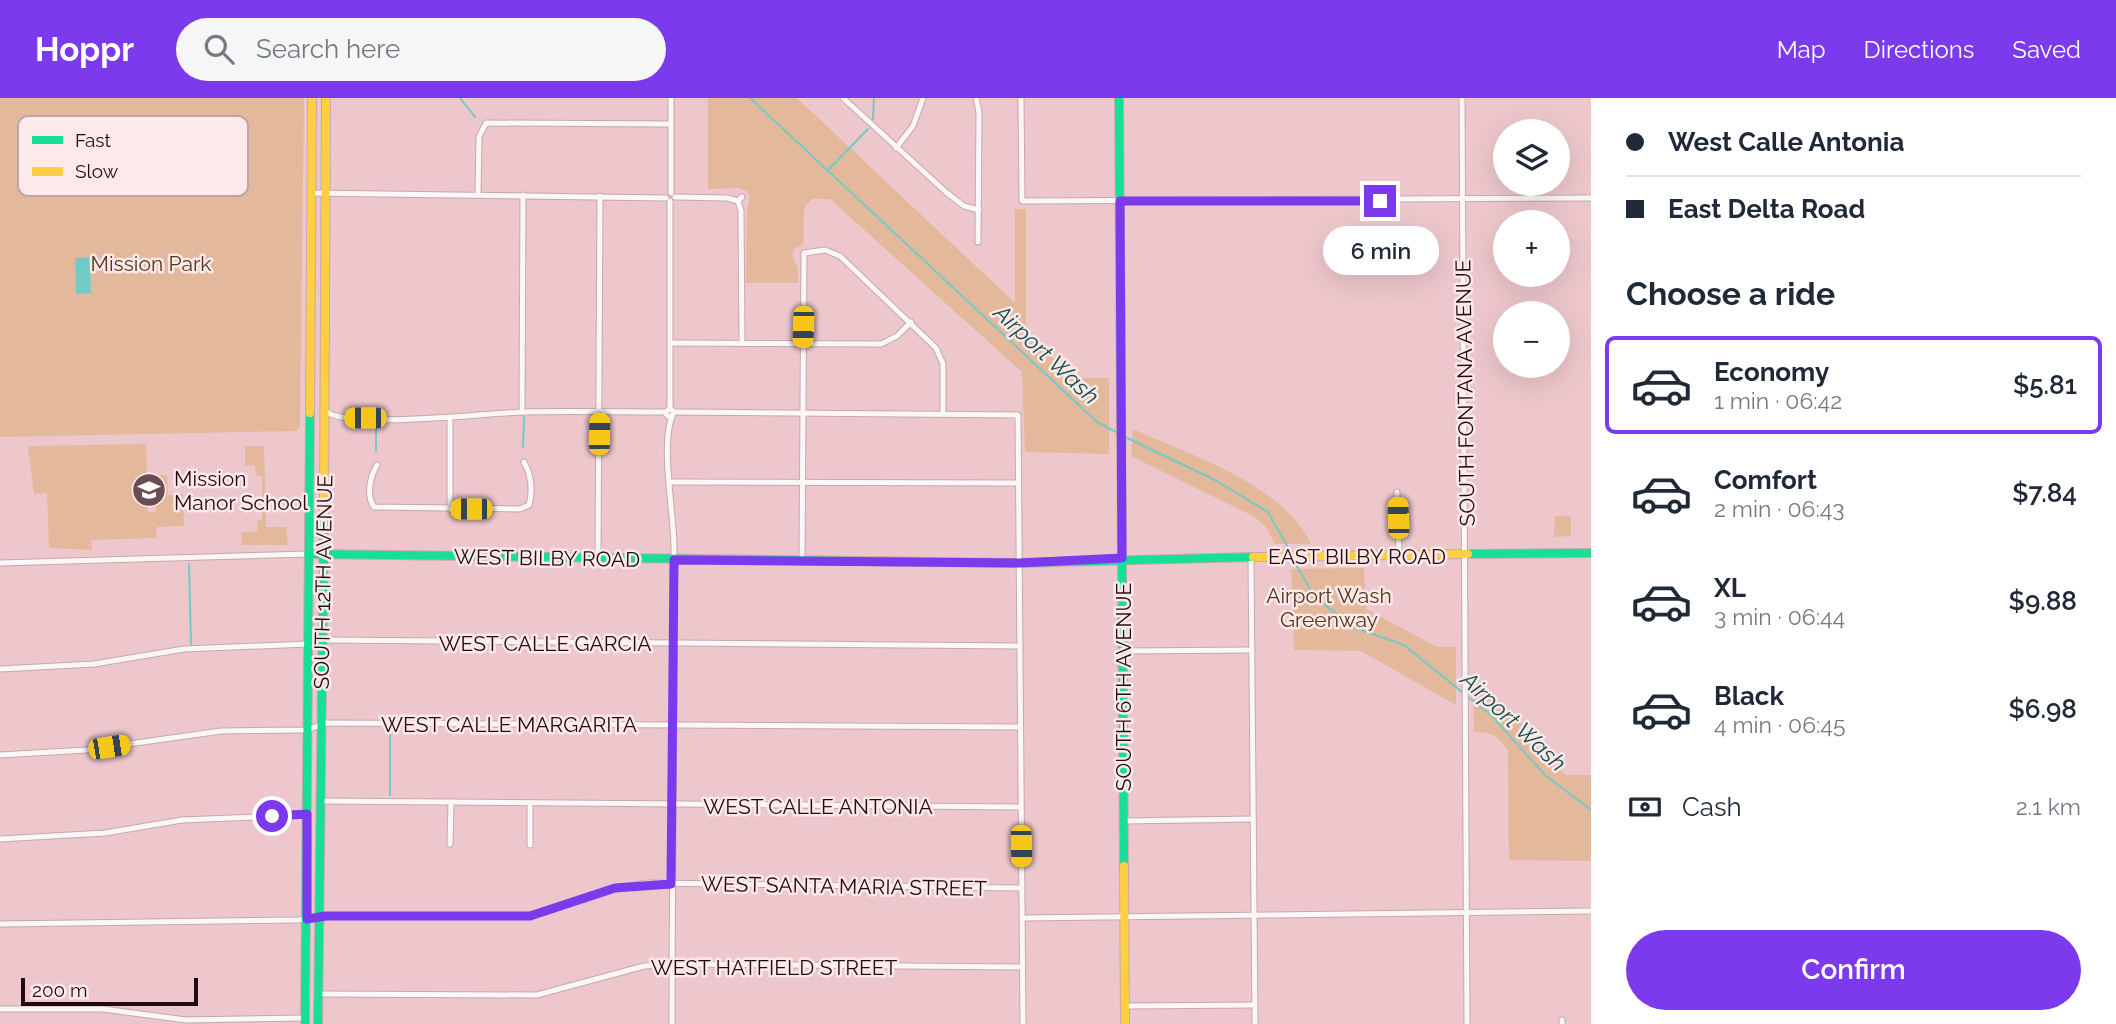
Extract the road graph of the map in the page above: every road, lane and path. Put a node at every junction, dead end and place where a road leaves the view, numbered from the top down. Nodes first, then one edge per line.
1 (312, 98) edge
2 (326, 98) edge
3 (671, 98) edge
4 (843, 98) edge
5 (923, 98) edge
6 (976, 98) edge
7 (1021, 98) edge
8 (1119, 98) edge
9 (1462, 98) edge
10 (670, 124) junction
11 (896, 148) junction
12 (310, 193) junction
13 (327, 193) junction
14 (478, 195) junction
15 (523, 195) junction
16 (600, 196) junction
17 (670, 197) junction
18 (1591, 198) edge
19 (1463, 200) junction
20 (1120, 201) junction
21 (979, 210) junction
22 (978, 242) dead end
23 (911, 321) junction
24 (671, 343) junction
25 (742, 343) junction
26 (802, 344) junction
27 (324, 409) junction
28 (599, 411) junction
29 (522, 412) junction
30 (670, 412) junction
31 (803, 413) junction
32 (943, 414) junction
33 (341, 418) junction
34 (450, 419) junction
35 (325, 432) junction
36 (308, 433) junction
37 (325, 447) junction
38 (524, 462) dead end
39 (377, 465) dead end
40 (669, 482) junction
41 (802, 483) junction
42 (1018, 483) junction
43 (1397, 492) dead end
44 (450, 509) junction
45 (308, 554) junction
46 (325, 554) junction
47 (1591, 554) edge
48 (1399, 555) junction
49 (1466, 555) junction
50 (1251, 557) junction
51 (1122, 558) junction
52 (598, 559) junction
53 (674, 560) junction
54 (802, 561) junction
55 (0, 563) edge
56 (1019, 563) junction
57 (322, 640) junction
58 (673, 643) junction
59 (308, 644) junction
60 (1020, 646) junction
61 (1252, 650) junction
62 (1123, 651) junction
63 (0, 669) edge
64 (320, 723) junction
65 (673, 724) junction
66 (1020, 727) junction
67 (307, 730) junction
68 (0, 755) edge
69 (320, 801) junction
70 (451, 802) junction
71 (530, 803) junction
72 (673, 806) junction
73 (1021, 807) junction
74 (307, 814) junction
75 (1253, 819) junction
76 (1123, 821) junction
77 (0, 839) edge
78 (450, 844) dead end
79 (530, 845) dead end
80 (671, 884) junction
81 (1022, 888) junction
82 (1591, 911) edge
83 (1466, 913) junction
84 (1254, 915) junction
85 (319, 916) junction
86 (1124, 917) junction
87 (1022, 918) junction
88 (307, 919) junction
89 (0, 924) edge
90 (672, 964) junction
91 (1023, 967) junction
92 (319, 994) junction
93 (1255, 1005) junction
94 (1125, 1006) junction
95 (0, 1009) edge
96 (305, 1021) edge
97 (318, 1024) edge
98 (672, 1024) edge
99 (1023, 1024) edge
100 (1125, 1024) edge
101 (1255, 1024) edge
102 (1467, 1024) edge

1 - 12 street, SOUTH 12TH AVENUE
2 - 13 street, SOUTH 12TH AVENUE
3 - 10 street
4 - 11 street
5 - 11 street
6 - 21 street
7 - 20 street
8 - 20 street, SOUTH 6TH AVENUE
9 - 19 street, SOUTH FONTANA AVENUE
10 - 14 street
10 - 17 street
11 - 21 street
12 - 13 street
12 - 36 street, SOUTH 12TH AVENUE
13 - 14 street
13 - 27 street, SOUTH 12TH AVENUE
14 - 15 street
15 - 16 street
15 - 29 street
16 - 17 street
16 - 28 street
17 - 24 street
17 - 25 street
18 - 19 street
19 - 20 street
19 - 49 street, SOUTH FONTANA AVENUE
20 - 51 street, SOUTH 6TH AVENUE
21 - 22 street
23 - 26 street
23 - 26 street
23 - 32 street
24 - 25 street
24 - 30 street
25 - 26 street
26 - 31 street
27 - 33 street
27 - 35 street, SOUTH 12TH AVENUE
28 - 29 street
28 - 30 street
28 - 52 street
29 - 34 street
30 - 31 street
30 - 40 street
31 - 32 street
31 - 41 street
32 - 42 street
33 - 34 street
33 - 37 street
34 - 44 street
35 - 36 street
35 - 37 street, SOUTH 12TH AVENUE
36 - 45 street, SOUTH 12TH AVENUE
37 - 46 street, SOUTH 12TH AVENUE
38 - 44 street
39 - 44 street
40 - 41 street
40 - 53 street
41 - 42 street
41 - 54 street
42 - 56 street
43 - 48 street
45 - 46 street, WEST BILBY ROAD
45 - 55 street
45 - 59 street, SOUTH 12TH AVENUE
46 - 52 street, WEST BILBY ROAD
46 - 57 street, SOUTH 12TH AVENUE
47 - 49 street, EAST BILBY ROAD
48 - 49 street, EAST BILBY ROAD
48 - 50 street, EAST BILBY ROAD
49 - 83 street, SOUTH FONTANA AVENUE
50 - 51 street, EAST BILBY ROAD
50 - 61 street
51 - 56 street, WEST BILBY ROAD
51 - 62 street, SOUTH 6TH AVENUE
52 - 53 street, WEST BILBY ROAD
53 - 54 street, WEST BILBY ROAD
53 - 58 street
54 - 56 street, WEST BILBY ROAD
56 - 60 street
57 - 58 street, WEST CALLE GARCIA
57 - 64 street, SOUTH 12TH AVENUE
58 - 60 street, WEST CALLE GARCIA
58 - 65 street
59 - 63 street
59 - 67 street, SOUTH 12TH AVENUE
60 - 66 street
61 - 62 street
61 - 75 street
62 - 76 street, SOUTH 6TH AVENUE
64 - 65 street, WEST CALLE MARGARITA
64 - 67 street, WEST CALLE MARGARITA
64 - 69 street, SOUTH 12TH AVENUE
65 - 66 street, WEST CALLE MARGARITA
65 - 72 street
66 - 73 street
67 - 68 street, WEST CALLE MARGARITA
67 - 74 street, SOUTH 12TH AVENUE
69 - 70 street, WEST CALLE ANTONIA
69 - 85 street, SOUTH 12TH AVENUE
70 - 71 street, WEST CALLE ANTONIA
70 - 78 street
71 - 72 street, WEST CALLE ANTONIA
71 - 79 street
72 - 73 street, WEST CALLE ANTONIA
72 - 80 street
73 - 81 street
74 - 77 street
74 - 88 street, SOUTH 12TH AVENUE
75 - 76 street
75 - 84 street
76 - 86 street, SOUTH 6TH AVENUE
80 - 81 street, WEST SANTA MARIA STREET
80 - 85 street, WEST SANTA MARIA STREET
80 - 90 street
81 - 87 street
82 - 83 street
83 - 84 street
83 - 102 street, SOUTH FONTANA AVENUE
84 - 86 street
84 - 93 street
85 - 88 street, WEST SANTA MARIA STREET
85 - 92 street, SOUTH 12TH AVENUE
86 - 87 street
86 - 94 street, SOUTH 6TH AVENUE
87 - 91 street
88 - 89 street, WEST SANTA MARIA STREET
88 - 96 street, SOUTH 12TH AVENUE
90 - 91 street, WEST HATFIELD STREET
90 - 92 street, WEST HATFIELD STREET
90 - 98 street
91 - 99 street
92 - 97 street, SOUTH 12TH AVENUE
93 - 94 street
93 - 101 street
94 - 100 street, SOUTH 6TH AVENUE
95 - 96 street

